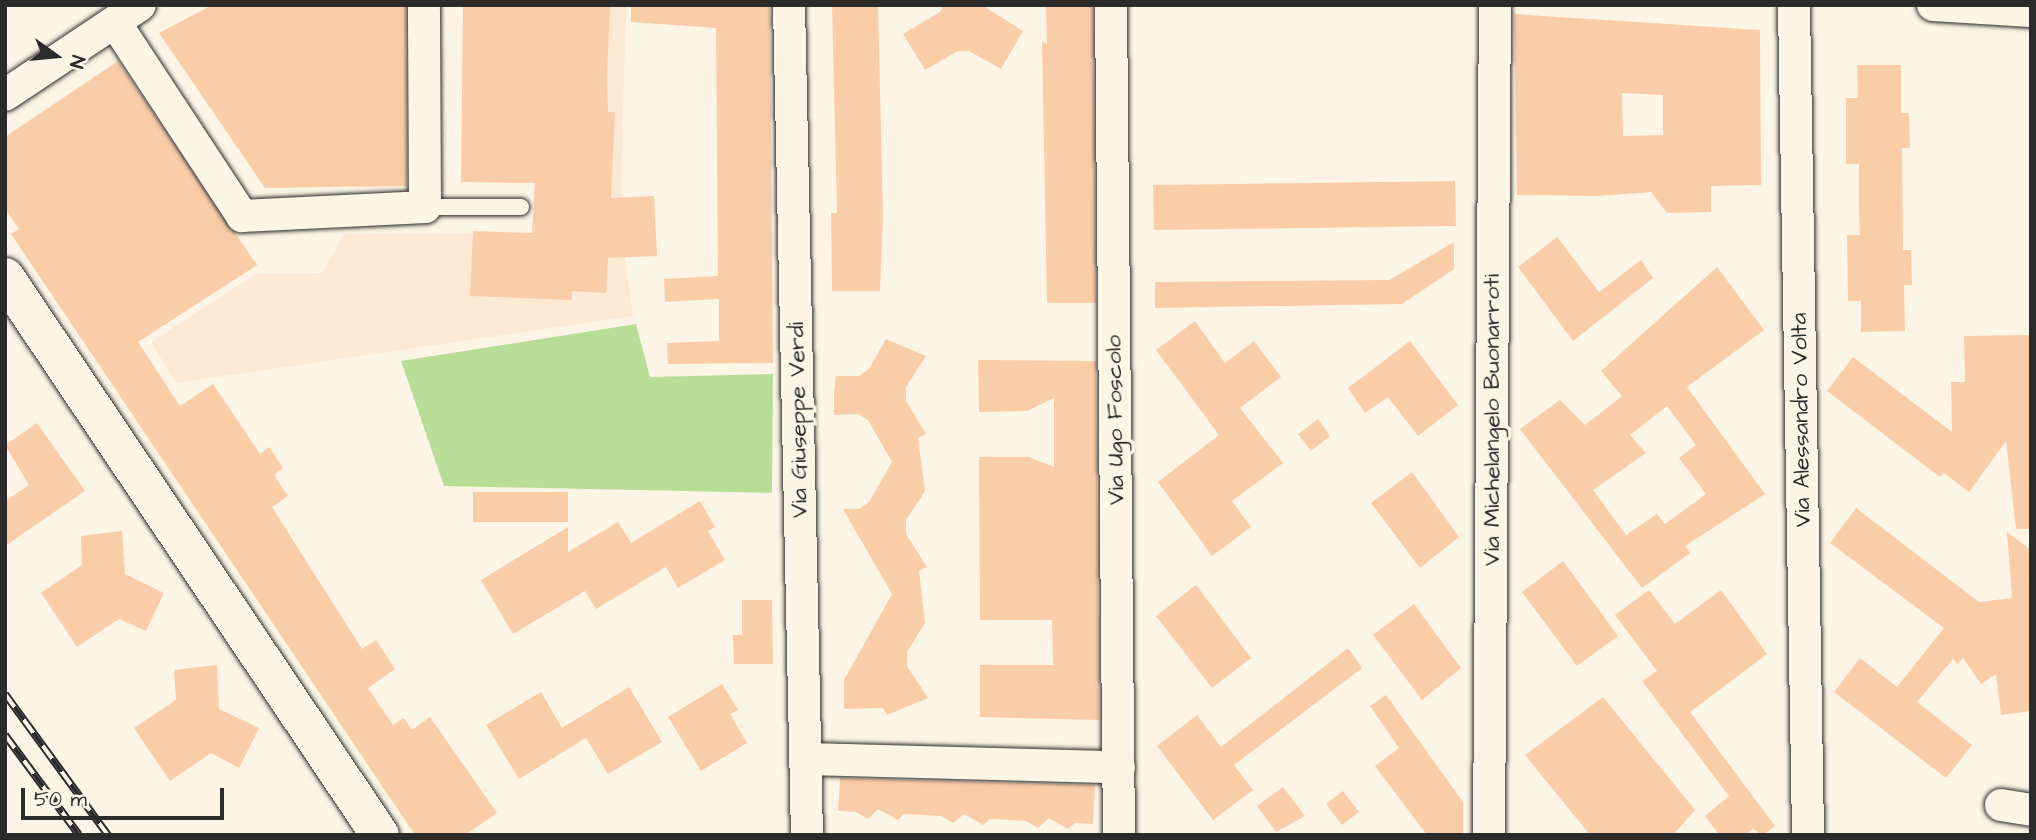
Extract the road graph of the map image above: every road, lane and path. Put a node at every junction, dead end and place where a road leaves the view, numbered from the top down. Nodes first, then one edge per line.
1 (424, 5) edge
2 (789, 5) edge
3 (1111, 5) edge
4 (1495, 5) edge
5 (1794, 5) edge
6 (1933, 5) edge
7 (2031, 11) edge
8 (128, 15) edge
9 (5, 95) edge
10 (425, 207) junction
11 (521, 207) dead end
12 (5, 277) edge
13 (805, 760) junction
14 (1119, 768) junction
15 (380, 835) edge
16 (807, 835) edge
17 (1119, 835) edge
18 (1489, 835) edge
19 (1808, 835) edge

1 - 10 street
2 - 13 street, Via Giuseppe Verdi
3 - 14 street, Via Ugo Foscolo
4 - 18 street, Via Michelangelo Buonarroti
5 - 19 street, Via Alessandro Volta
6 - 7 street
8 - 9 street
8 - 10 street
10 - 11 lane
12 - 15 main road
13 - 14 street
13 - 16 street, Via Giuseppe Verdi
14 - 17 street, Via Ugo Foscolo

